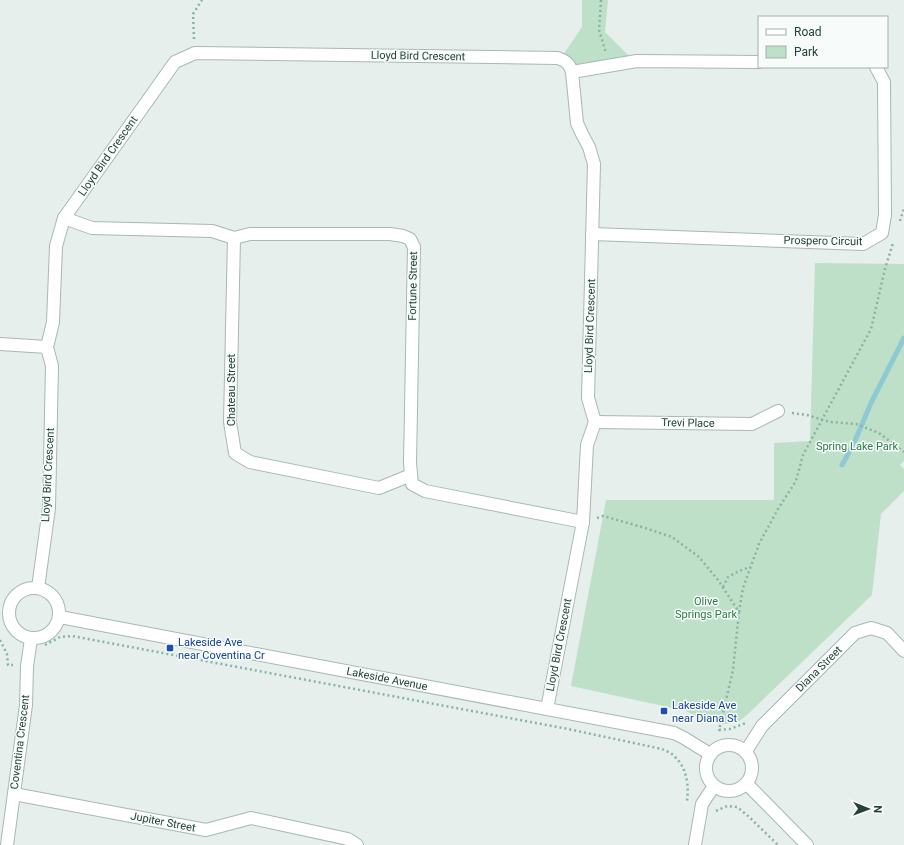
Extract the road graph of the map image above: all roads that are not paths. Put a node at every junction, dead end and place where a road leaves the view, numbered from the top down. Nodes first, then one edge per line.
1 (758, 62) edge
2 (877, 68) edge
3 (572, 72) junction
4 (64, 218) junction
5 (592, 234) junction
6 (234, 238) junction
7 (0, 344) edge
8 (48, 347) junction
9 (778, 411) road end
10 (595, 422) junction
11 (411, 475) junction
12 (583, 522) junction
13 (38, 588) junction
14 (5, 602) edge
15 (60, 617) junction
16 (31, 639) junction
17 (904, 651) edge
18 (547, 709) junction
19 (746, 751) junction
20 (710, 754) junction
21 (747, 784) junction
22 (714, 786) junction
23 (14, 794) junction
24 (7, 845) edge
25 (357, 845) edge
26 (695, 845) edge
27 (807, 845) edge

1 - 3 street
2 - 5 street, Prospero Circuit
3 - 4 street, Lloyd Bird Crescent
3 - 5 street, Lloyd Bird Crescent
4 - 6 street, Fortune Street
4 - 8 street, Lloyd Bird Crescent
5 - 10 street, Lloyd Bird Crescent
6 - 11 street, Chateau Street
6 - 11 street, Fortune Street
7 - 8 street
8 - 13 street, Lloyd Bird Crescent
9 - 10 street, Trevi Place
10 - 12 street, Lloyd Bird Crescent
11 - 12 street
12 - 18 street, Lloyd Bird Crescent
13 - 14 street
13 - 15 street
14 - 16 street
15 - 16 street
15 - 18 street, Lakeside Avenue
16 - 23 street, Coventina Crescent
17 - 19 street, Diana Street
18 - 20 street, Lakeside Avenue
19 - 20 street
19 - 21 street
20 - 22 street
21 - 22 street
21 - 27 street
22 - 26 street
23 - 24 street, Coventina Crescent
23 - 25 street, Jupiter Street

